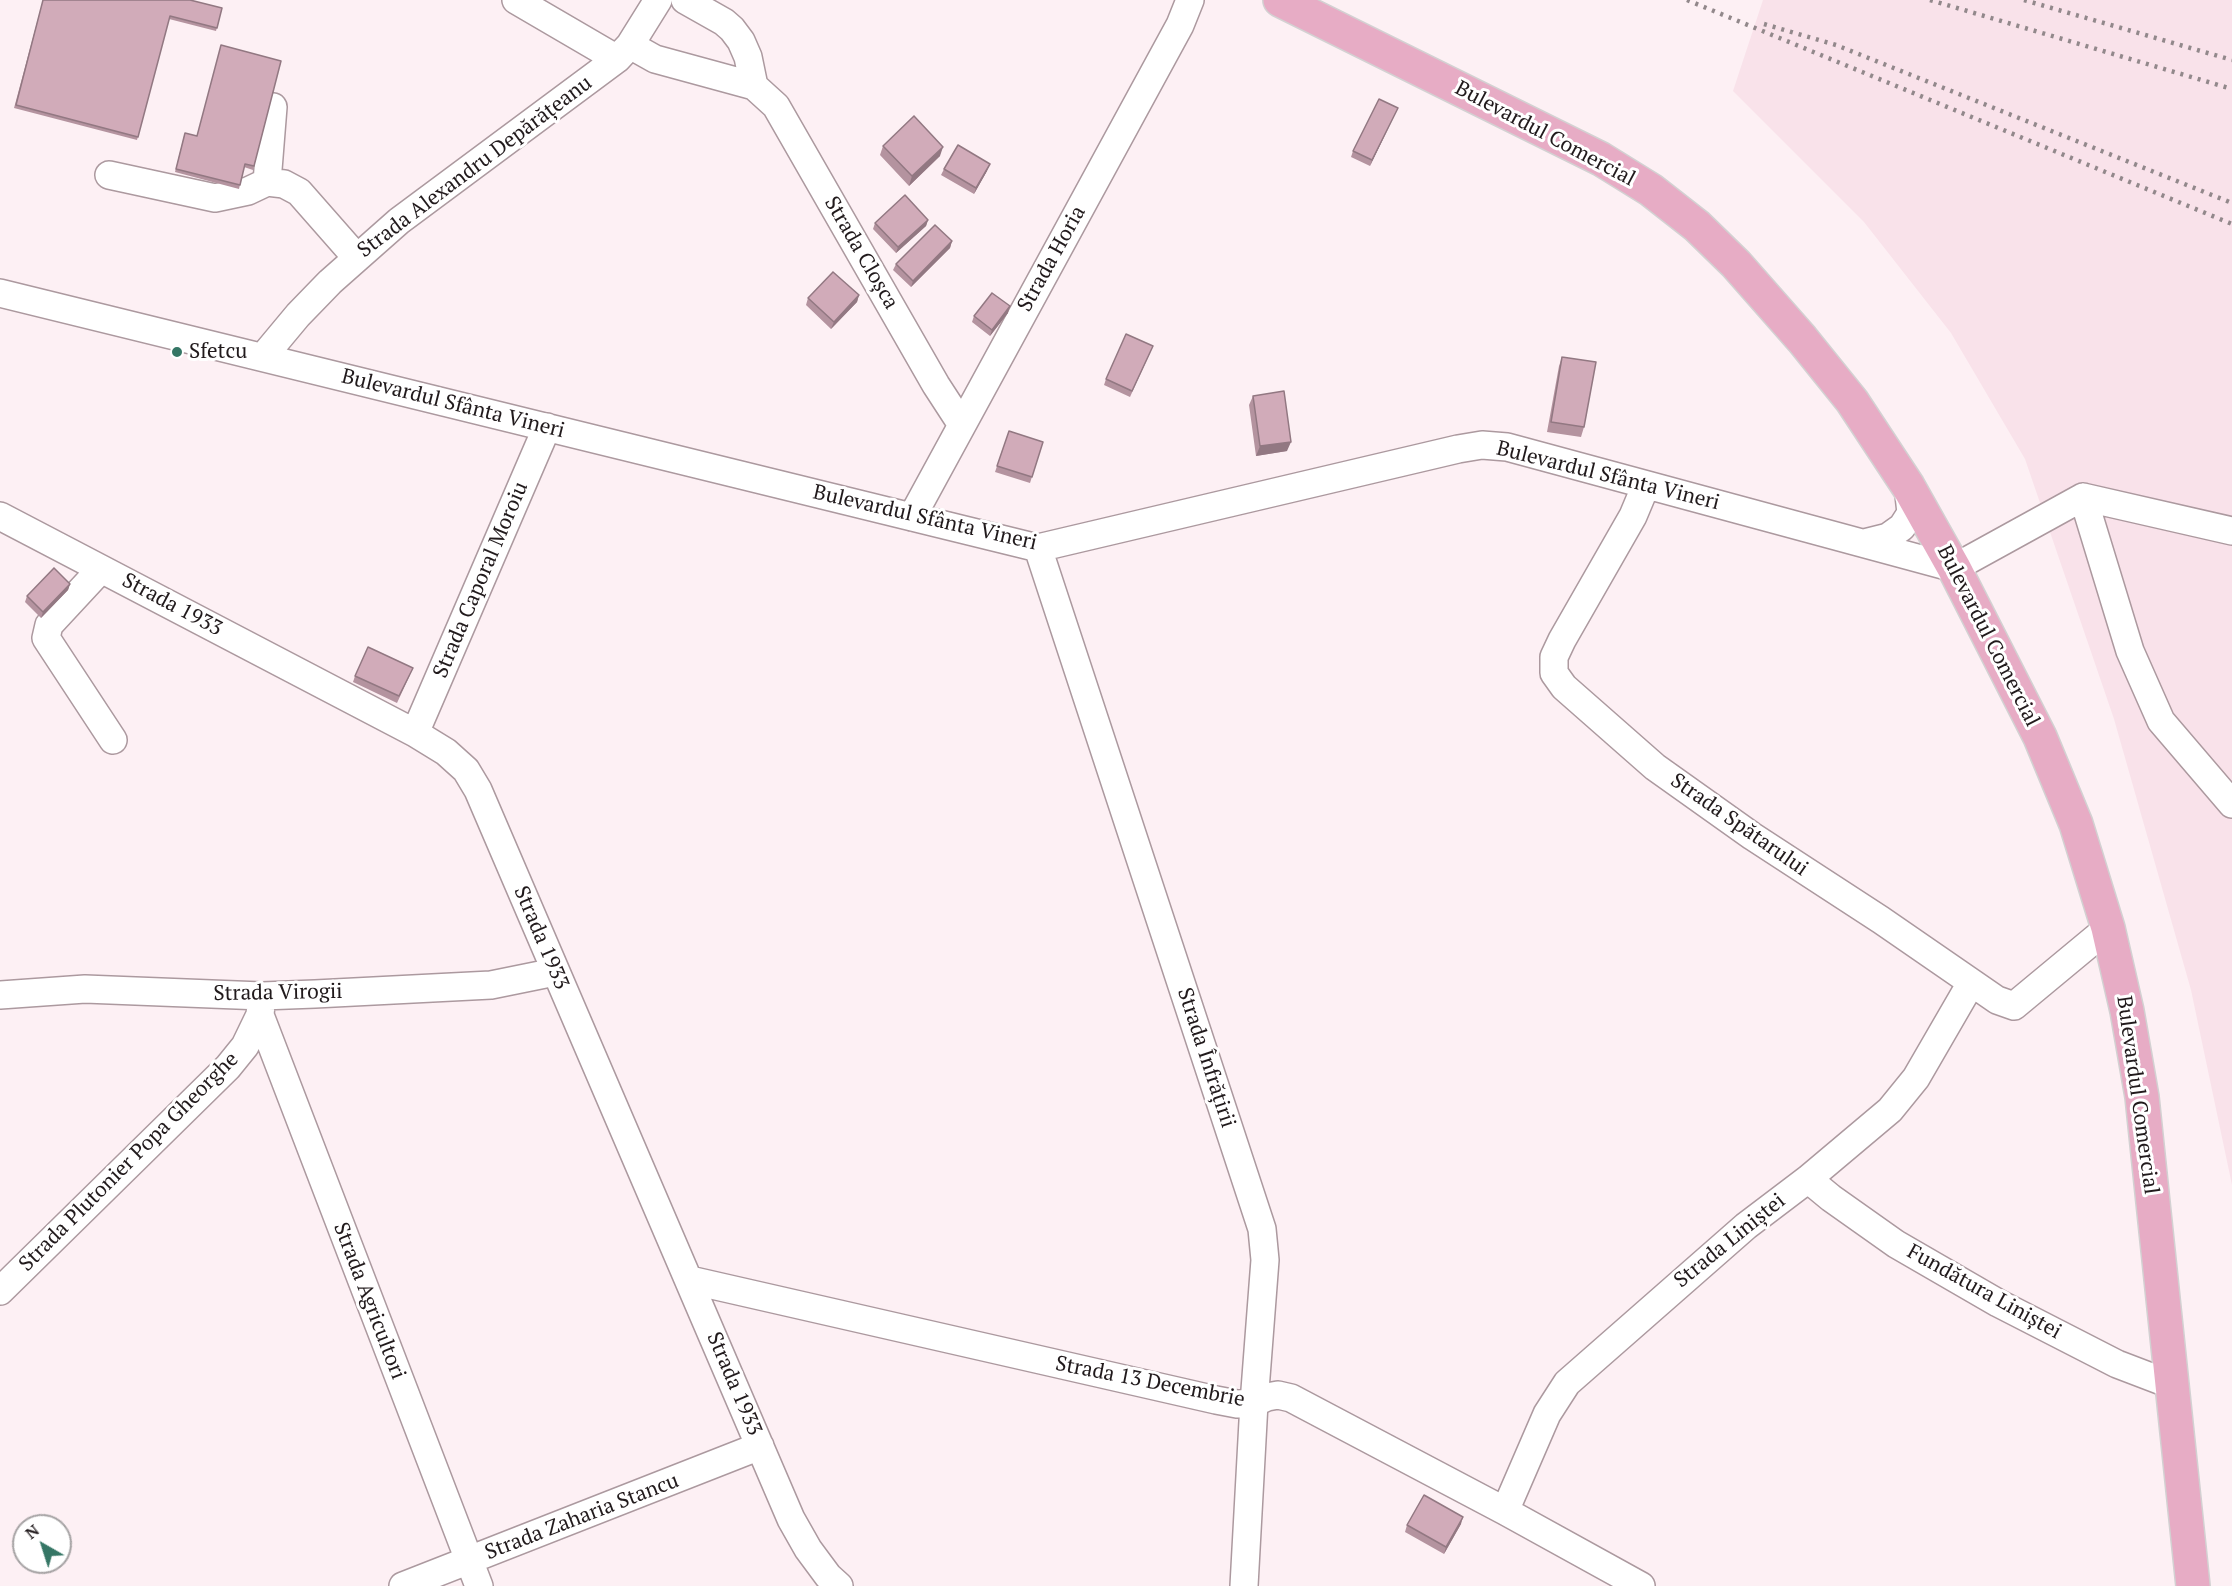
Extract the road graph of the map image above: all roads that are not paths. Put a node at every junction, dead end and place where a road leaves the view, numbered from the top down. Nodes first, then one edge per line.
1 (516, 0) edge
2 (658, 0) edge
3 (686, 0) edge
4 (1190, 0) edge
5 (1280, 0) edge
6 (623, 52) junction
7 (754, 86) junction
8 (273, 107) edge
9 (109, 175) dead end
10 (267, 182) junction
11 (357, 258) junction
12 (0, 293) edge
13 (263, 357) junction
14 (962, 425) junction
15 (547, 427) junction
16 (1646, 485) junction
17 (1908, 486) junction
18 (2083, 497) junction
19 (0, 516) edge
20 (912, 517) junction
21 (2232, 531) edge
22 (1864, 543) junction
23 (1038, 548) junction
24 (1954, 568) junction
25 (101, 569) junction
26 (415, 733) junction
27 (113, 740) dead end
28 (2232, 804) edge
29 (2108, 928) junction
30 (555, 972) junction
31 (1971, 983) junction
32 (0, 996) edge
33 (261, 1005) junction
34 (1808, 1179) junction
35 (690, 1280) junction
36 (0, 1290) edge
37 (2172, 1385) junction
38 (1254, 1403) junction
39 (760, 1446) junction
40 (1505, 1510) junction
41 (470, 1561) junction
42 (403, 1586) edge
43 (479, 1586) edge
44 (839, 1586) edge
45 (1244, 1586) edge
46 (1641, 1586) edge
47 (2193, 1586) edge

1 - 6 street, Strada Alexandru Depărățeanu
2 - 6 street, Strada Alexandru Depărățeanu
3 - 7 street
4 - 14 street, Strada Horia
5 - 17 main road, Bulevardul Comercial
6 - 7 street, Strada Cloșca
6 - 11 street, Strada Alexandru Depărățeanu
7 - 14 street, Strada Cloșca
8 - 10 street
9 - 10 street
10 - 11 street
11 - 13 street, Strada Alexandru Depărățeanu
12 - 13 street, Bulevardul Sfânta Vineri
13 - 15 street, Bulevardul Sfânta Vineri
14 - 20 street, Strada Horia
15 - 20 street, Bulevardul Sfânta Vineri
15 - 26 street, Strada Caporal Moroiu
16 - 22 street, Bulevardul Sfânta Vineri
16 - 23 street, Bulevardul Sfânta Vineri
16 - 31 street, Strada Spătarului
17 - 22 street
17 - 24 main road, Bulevardul Comercial
18 - 21 street
18 - 24 street
18 - 28 street
19 - 25 street, Strada 1933
20 - 23 street, Bulevardul Sfânta Vineri
22 - 24 street, Bulevardul Sfânta Vineri
23 - 38 street, Strada Înfrățirii
24 - 29 main road, Bulevardul Comercial
25 - 26 street, Strada 1933
25 - 27 street
26 - 30 street, Strada 1933
29 - 31 street, Strada Spătarului
29 - 37 main road, Bulevardul Comercial
30 - 33 street, Strada Virogii
30 - 35 street, Strada 1933
31 - 34 street, Strada Liniștei
32 - 33 street, Strada Virogii
33 - 36 street, Strada Plutonier Popa Gheorghe
33 - 41 street, Strada Agricultori
34 - 37 street, Fundătura Liniștei
34 - 40 street, Strada Liniștei
35 - 38 street, Strada 13 Decembrie
35 - 39 street, Strada 1933
37 - 47 main road, Bulevardul Comercial
38 - 40 street, Strada 13 Decembrie
38 - 45 street, Strada Înfrățirii
39 - 41 street, Strada Zaharia Stancu
39 - 44 street, Strada 1933
40 - 46 street, Strada 13 Decembrie
41 - 42 street, Strada Zaharia Stancu
41 - 43 street, Strada Agricultori

